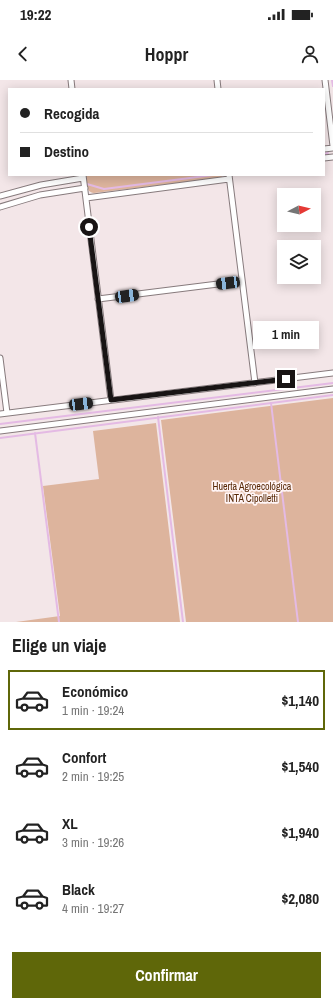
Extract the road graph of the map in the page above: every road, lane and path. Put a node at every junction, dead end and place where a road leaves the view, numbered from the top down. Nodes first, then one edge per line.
1 (325, 80) edge
2 (333, 147) edge
3 (83, 176) edge
4 (229, 177) edge
5 (85, 188) junction
6 (0, 196) edge
7 (86, 198) junction
8 (0, 207) edge
9 (242, 281) junction
10 (98, 299) junction
11 (0, 358) edge
12 (333, 373) edge
13 (255, 382) junction
14 (333, 389) edge
15 (111, 400) junction
16 (7, 413) junction
17 (0, 414) edge
18 (0, 431) edge

1 - 2 street
3 - 5 street
3 - 6 street
4 - 7 street
4 - 9 street
5 - 7 street
5 - 8 street
7 - 10 street
9 - 10 street
9 - 13 street
10 - 15 street
11 - 16 street
12 - 13 street
13 - 15 street
14 - 18 street
15 - 16 street
16 - 17 street

